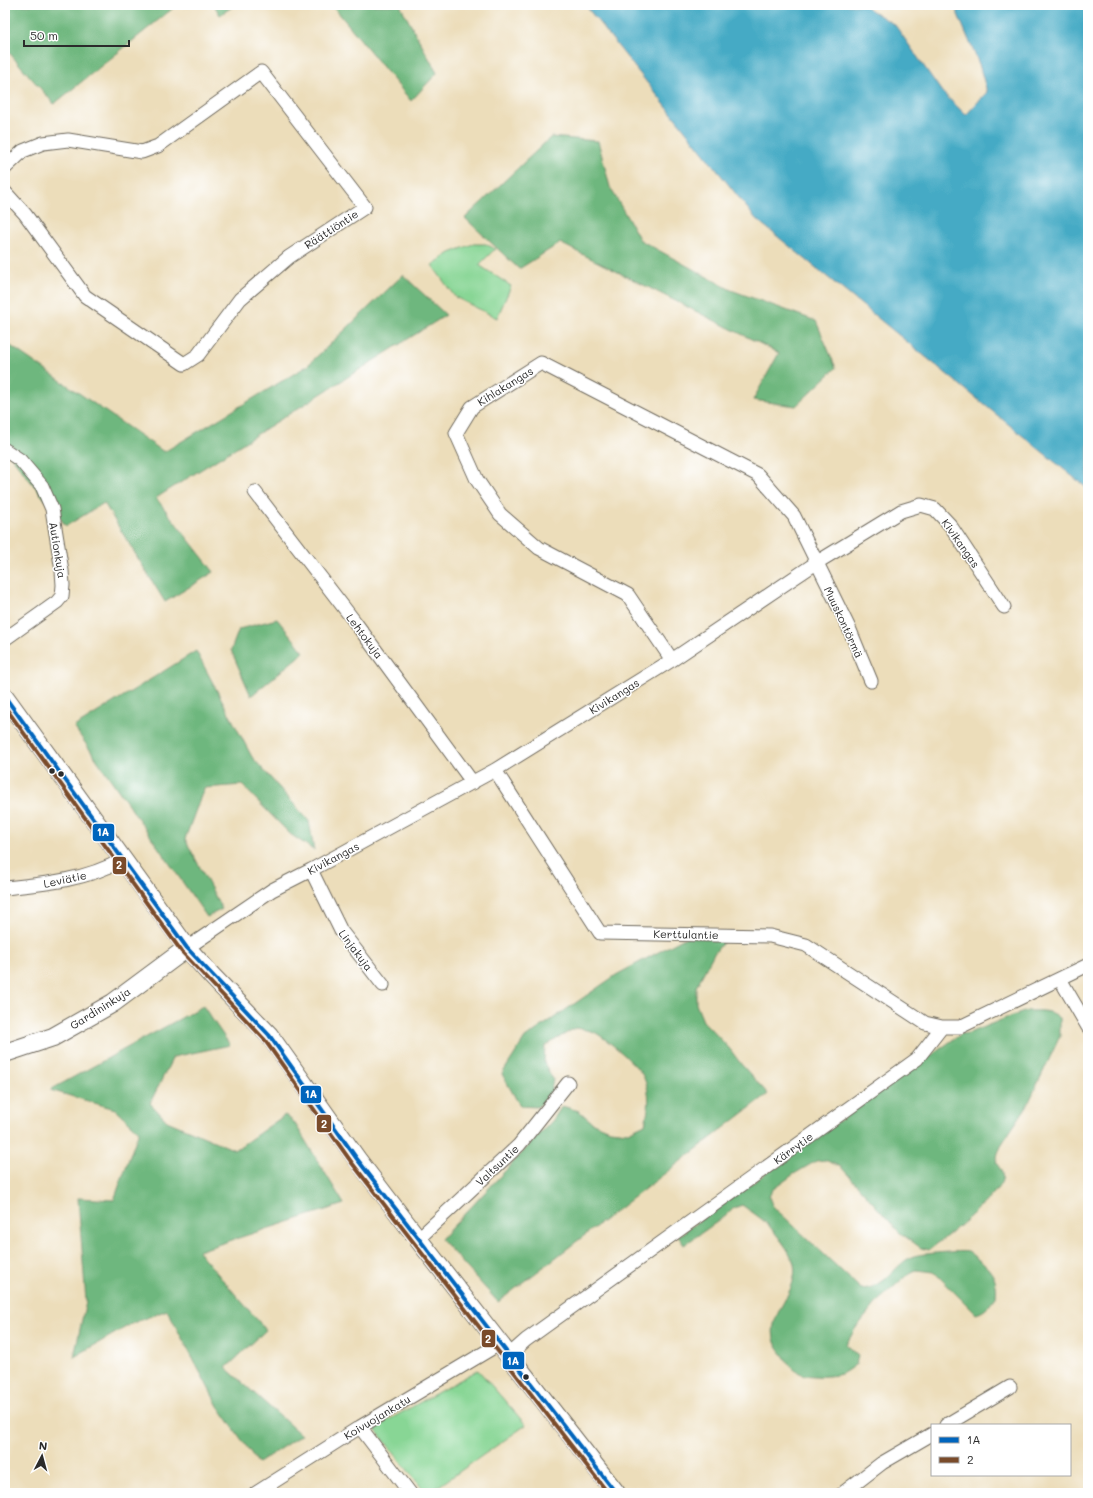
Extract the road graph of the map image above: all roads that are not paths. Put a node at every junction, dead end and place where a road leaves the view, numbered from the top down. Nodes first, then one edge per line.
1 (5, 168) edge
2 (5, 192) edge
3 (5, 450) edge
4 (255, 492) dead end
5 (816, 563) junction
6 (1004, 607) dead end
7 (5, 639) edge
8 (672, 660) junction
9 (871, 681) dead end
10 (5, 697) edge
11 (495, 770) junction
12 (473, 783) junction
13 (122, 860) junction
14 (311, 870) junction
15 (5, 888) edge
16 (187, 948) junction
17 (1088, 965) edge
18 (1060, 979) junction
19 (383, 985) dead end
20 (942, 1027) junction
21 (1088, 1027) edge
22 (5, 1053) edge
23 (568, 1083) dead end
24 (418, 1239) junction
25 (504, 1350) junction
26 (1010, 1387) dead end
27 (948, 1424) edge
28 (360, 1427) junction
29 (931, 1435) edge
30 (256, 1493) edge
31 (410, 1493) edge
32 (616, 1493) edge
33 (843, 1493) edge

1 - 2 street, Räättiöntie
3 - 7 street, Autionkuja
4 - 12 street, Lehtokuja
5 - 6 street, Kivikangas
5 - 8 street, Kivikangas
5 - 8 street, Kihlakangas
5 - 9 street, Muuskontörmä
8 - 11 street, Kivikangas
10 - 13 main road
11 - 12 street, Kivikangas
11 - 20 street, Kerttulantie
12 - 14 street, Kivikangas
13 - 15 street, Leviätie
13 - 16 main road
14 - 16 street, Kivikangas
14 - 19 street, Linjakuja
16 - 22 main road, Gardininkuja
16 - 24 main road
17 - 18 street
18 - 20 street
18 - 21 street
20 - 25 street, Kärrytie
23 - 24 street, Valtsuntie
24 - 25 main road
25 - 28 street, Koivuojankatu
25 - 32 main road
26 - 27 street
28 - 30 street, Koivuojankatu
28 - 31 street
29 - 33 street

